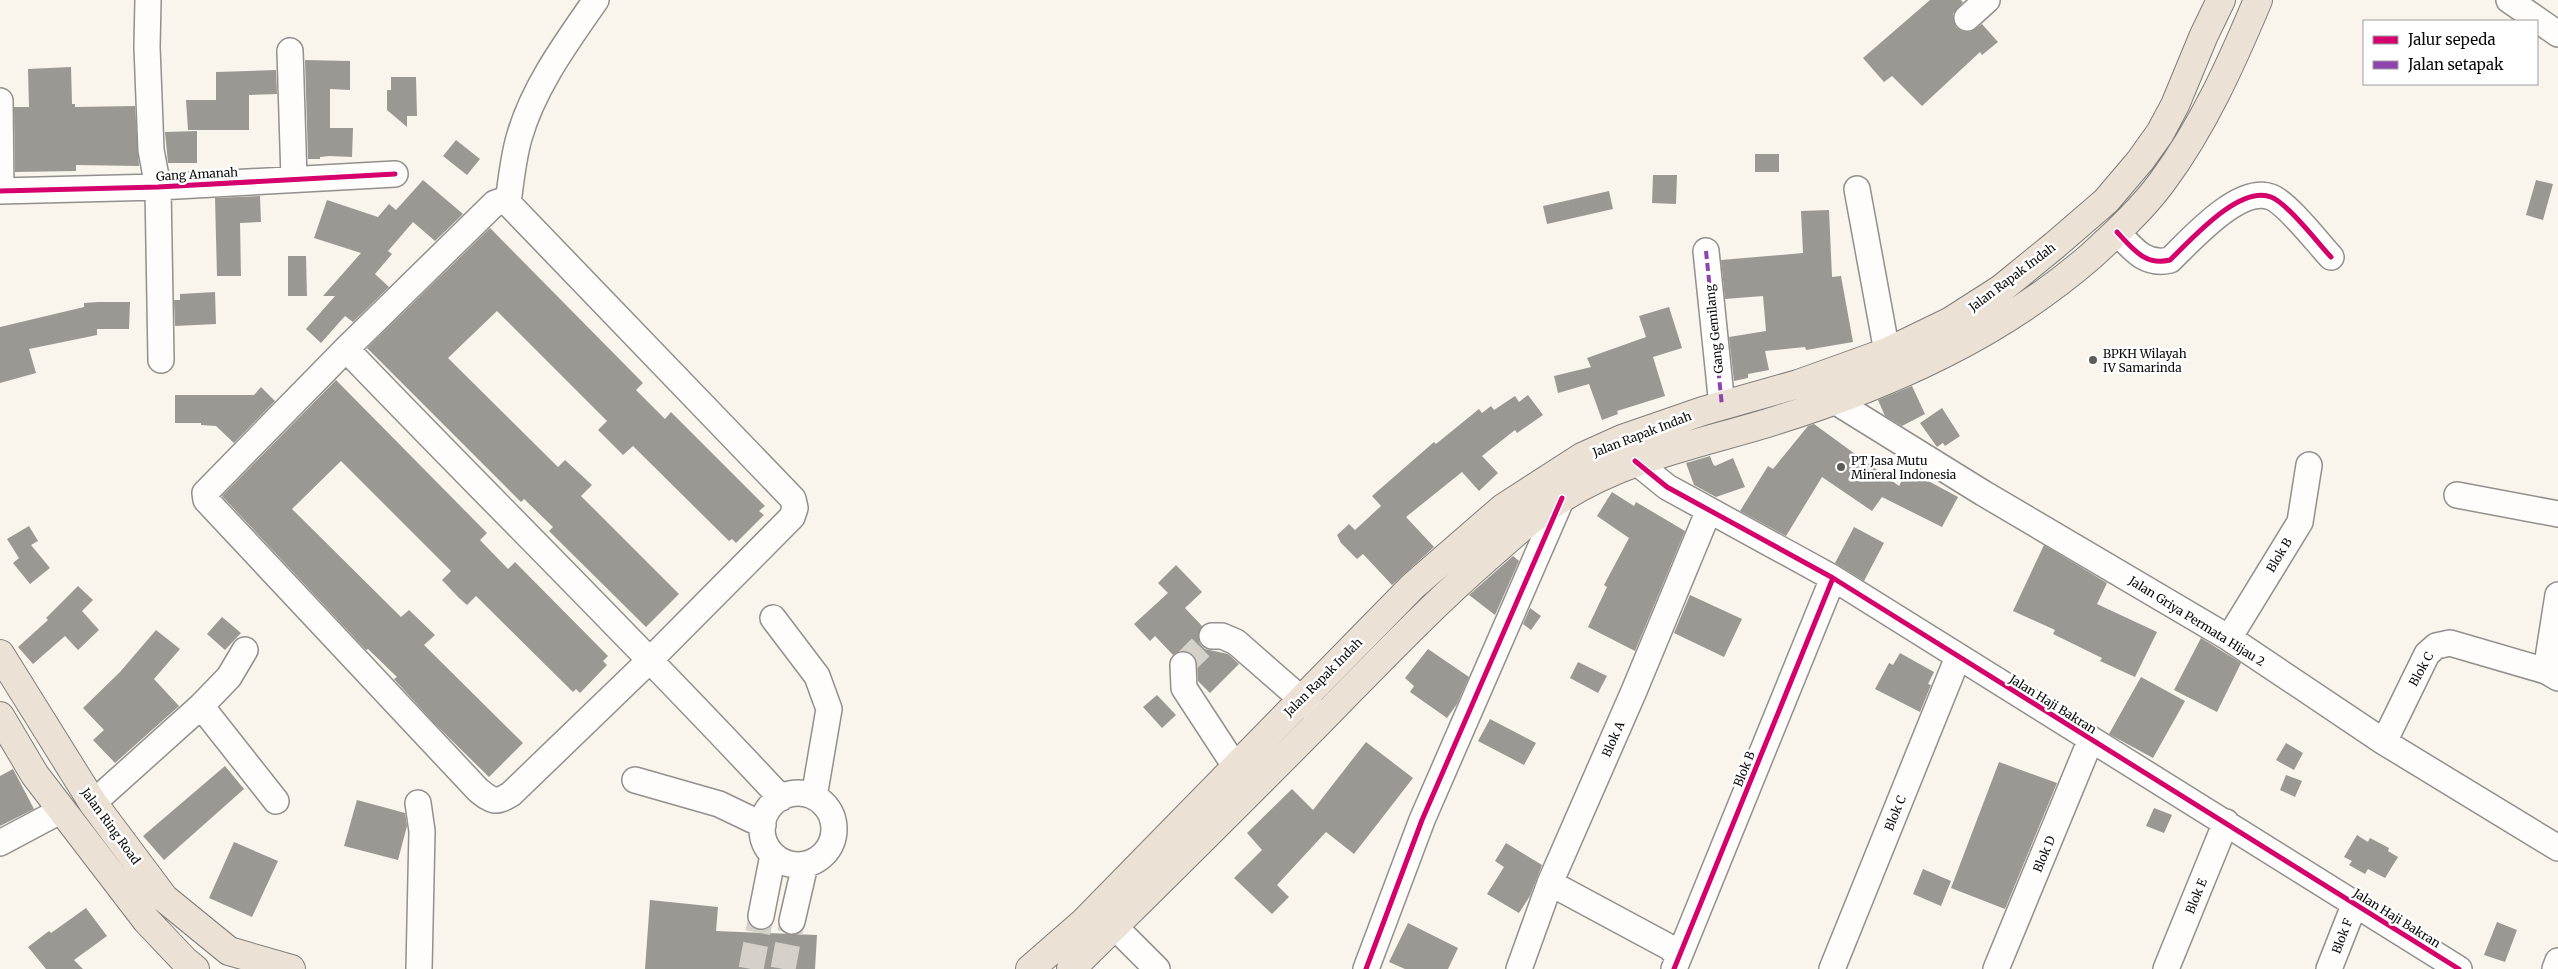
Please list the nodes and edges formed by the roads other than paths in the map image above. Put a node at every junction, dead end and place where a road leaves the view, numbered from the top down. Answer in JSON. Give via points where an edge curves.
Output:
{"nodes":[{"id":1,"x":148,"y":0,"type":"edge"},
{"id":2,"x":596,"y":0,"type":"edge"},
{"id":3,"x":1987,"y":0,"type":"edge"},
{"id":4,"x":2221,"y":0,"type":"edge"},
{"id":5,"x":2258,"y":0,"type":"edge"},
{"id":6,"x":2509,"y":0,"type":"edge"},
{"id":7,"x":1967,"y":18,"type":"dead end"},
{"id":8,"x":2538,"y":20,"type":"edge"},
{"id":9,"x":2538,"y":20,"type":"edge"},
{"id":10,"x":2558,"y":34,"type":"edge"},
{"id":11,"x":290,"y":51,"type":"dead end"},
{"id":12,"x":0,"y":101,"type":"edge"},
{"id":13,"x":395,"y":174,"type":"dead end"},
{"id":14,"x":294,"y":179,"type":"junction"},
{"id":15,"x":158,"y":186,"type":"junction"},
{"id":16,"x":1857,"y":189,"type":"dead end"},
{"id":17,"x":0,"y":191,"type":"edge"},
{"id":18,"x":508,"y":203,"type":"junction"},
{"id":19,"x":2117,"y":232,"type":"junction"},
{"id":20,"x":2055,"y":245,"type":"junction"},
{"id":21,"x":1706,"y":252,"type":"dead end"},
{"id":22,"x":2331,"y":256,"type":"dead end"},
{"id":23,"x":2074,"y":271,"type":"junction"},
{"id":24,"x":346,"y":348,"type":"junction"},
{"id":25,"x":1887,"y":352,"type":"junction"},
{"id":26,"x":161,"y":360,"type":"dead end"},
{"id":27,"x":1833,"y":400,"type":"junction"},
{"id":28,"x":1722,"y":406,"type":"junction"},
{"id":29,"x":1635,"y":461,"type":"junction"},
{"id":30,"x":2310,"y":465,"type":"dead end"},
{"id":31,"x":2457,"y":495,"type":"dead end"},
{"id":32,"x":1562,"y":498,"type":"junction"},
{"id":33,"x":1709,"y":510,"type":"junction"},
{"id":34,"x":2558,"y":514,"type":"edge"},
{"id":35,"x":1833,"y":578,"type":"junction"},
{"id":36,"x":2558,"y":595,"type":"edge"},
{"id":37,"x":773,"y":618,"type":"dead end"},
{"id":38,"x":1212,"y":636,"type":"dead end"},
{"id":39,"x":2229,"y":638,"type":"junction"},
{"id":40,"x":245,"y":650,"type":"dead end"},
{"id":41,"x":0,"y":654,"type":"edge"},
{"id":42,"x":1958,"y":657,"type":"junction"},
{"id":43,"x":651,"y":659,"type":"junction"},
{"id":44,"x":1183,"y":665,"type":"dead end"},
{"id":45,"x":2552,"y":674,"type":"edge"},
{"id":46,"x":1301,"y":700,"type":"junction"},
{"id":47,"x":201,"y":706,"type":"junction"},
{"id":48,"x":0,"y":716,"type":"edge"},
{"id":49,"x":1324,"y":718,"type":"junction"},
{"id":50,"x":2091,"y":739,"type":"junction"},
{"id":51,"x":2384,"y":742,"type":"junction"},
{"id":52,"x":1235,"y":766,"type":"junction"},
{"id":53,"x":635,"y":780,"type":"dead end"},
{"id":54,"x":1254,"y":787,"type":"junction"},
{"id":55,"x":814,"y":797,"type":"junction"},
{"id":56,"x":781,"y":798,"type":"junction"},
{"id":57,"x":276,"y":801,"type":"dead end"},
{"id":58,"x":93,"y":803,"type":"junction"},
{"id":59,"x":418,"y":803,"type":"dead end"},
{"id":60,"x":62,"y":810,"type":"junction"},
{"id":61,"x":2226,"y":822,"type":"junction"},
{"id":62,"x":762,"y":825,"type":"junction"},
{"id":63,"x":0,"y":843,"type":"edge"},
{"id":64,"x":2558,"y":848,"type":"edge"},
{"id":65,"x":773,"y":855,"type":"junction"},
{"id":66,"x":805,"y":865,"type":"junction"},
{"id":67,"x":1550,"y":884,"type":"junction"},
{"id":68,"x":2354,"y":903,"type":"junction"},
{"id":69,"x":761,"y":916,"type":"tunnel mouth"},
{"id":70,"x":792,"y":921,"type":"tunnel mouth"},
{"id":71,"x":1114,"y":926,"type":"junction"},
{"id":72,"x":228,"y":960,"type":"edge"},
{"id":73,"x":2558,"y":961,"type":"edge"},
{"id":74,"x":1676,"y":962,"type":"edge"},
{"id":75,"x":259,"y":965,"type":"edge"},
{"id":76,"x":195,"y":969,"type":"edge"},
{"id":77,"x":291,"y":969,"type":"edge"},
{"id":78,"x":419,"y":969,"type":"edge"},
{"id":79,"x":1030,"y":969,"type":"edge"},
{"id":80,"x":1071,"y":969,"type":"edge"},
{"id":81,"x":1157,"y":969,"type":"edge"},
{"id":82,"x":1366,"y":969,"type":"edge"},
{"id":83,"x":1519,"y":969,"type":"edge"},
{"id":84,"x":1832,"y":969,"type":"edge"},
{"id":85,"x":1996,"y":969,"type":"edge"},
{"id":86,"x":2166,"y":969,"type":"edge"},
{"id":87,"x":2329,"y":969,"type":"edge"},
{"id":88,"x":2459,"y":969,"type":"edge"},
{"id":89,"x":2555,"y":969,"type":"edge"}],
"edges":[{"from":1,"to":15,"type":"street","via":[[151,150]]},
{"from":2,"to":18,"type":"street","via":[[531,103],[518,138]]},
{"from":3,"to":7,"type":"street"},
{"from":4,"to":20,"type":"main road","name":"Jalan Rapak Indah","via":[[2176,105],[2160,133],[2106,201]]},
{"from":5,"to":19,"type":"main road","name":"Jalan Rapak Indah","via":[[2243,37],[2185,150],[2160,186]]},
{"from":6,"to":9,"type":"street"},
{"from":8,"to":10,"type":"street"},
{"from":11,"to":14,"type":"street"},
{"from":12,"to":17,"type":"street"},
{"from":13,"to":14,"type":"street","name":"Gang Amanah"},
{"from":14,"to":15,"type":"street","name":"Gang Amanah"},
{"from":15,"to":17,"type":"street","name":"Gang Amanah"},
{"from":15,"to":26,"type":"street"},
{"from":16,"to":25,"type":"street"},
{"from":18,"to":24,"type":"street","via":[[495,203]]},
{"from":18,"to":43,"type":"street","via":[[793,498],[795,508],[792,517]]},
{"from":19,"to":22,"type":"street","via":[[2140,256],[2160,262],[2170,260],[2228,207],[2246,198],[2270,196],[2282,204]]},
{"from":19,"to":23,"type":"main road","name":"Jalan Rapak Indah"},
{"from":20,"to":23,"type":"main road"},
{"from":20,"to":25,"type":"main road","name":"Jalan Rapak Indah","via":[[2001,289],[1952,322]]},
{"from":21,"to":28,"type":"street","name":"Gang Gemilang"},
{"from":23,"to":27,"type":"main road","name":"Jalan Rapak Indah","via":[[2004,322],[1960,347],[1907,372]]},
{"from":24,"to":43,"type":"street","via":[[503,512]]},
{"from":24,"to":43,"type":"street","via":[[211,486],[206,500],[478,790],[490,799],[500,801],[510,794]]},
{"from":25,"to":28,"type":"main road","name":"Jalan Rapak Indah","via":[[1798,384]]},
{"from":27,"to":29,"type":"main road","name":"Jalan Rapak Indah","via":[[1780,419]]},
{"from":27,"to":39,"type":"street","name":"Jalan Griya Permata Hijau 2"},
{"from":28,"to":46,"type":"main road","name":"Jalan Rapak Indah","via":[[1622,439],[1582,458],[1503,508],[1413,586]]},
{"from":29,"to":32,"type":"main road","name":"Jalan Rapak Indah"},
{"from":29,"to":33,"type":"street","name":"Jalan Haji Bakran","via":[[1667,487]]},
{"from":30,"to":39,"type":"street","name":"Blok B","via":[[2300,522]]},
{"from":31,"to":34,"type":"street"},
{"from":32,"to":49,"type":"main road","name":"Jalan Rapak Indah","via":[[1523,526],[1439,600]]},
{"from":32,"to":82,"type":"street","via":[[1422,820]]},
{"from":33,"to":35,"type":"street","name":"Jalan Haji Bakran"},
{"from":33,"to":67,"type":"street","name":"Blok A"},
{"from":35,"to":42,"type":"street","name":"Jalan Haji Bakran"},
{"from":35,"to":74,"type":"street","name":"Blok B"},
{"from":36,"to":45,"type":"street"},
{"from":37,"to":55,"type":"street","via":[[817,676],[829,709]]},
{"from":38,"to":46,"type":"street","via":[[1236,642]]},
{"from":39,"to":51,"type":"street","name":"Jalan Griya Permata Hijau 2"},
{"from":40,"to":47,"type":"street","via":[[229,677]]},
{"from":41,"to":58,"type":"main road","name":"Jalan Ring Road"},
{"from":42,"to":50,"type":"street","name":"Jalan Haji Bakran"},
{"from":42,"to":84,"type":"street","name":"Blok C"},
{"from":43,"to":56,"type":"street"},
{"from":44,"to":52,"type":"street","via":[[1184,688]]},
{"from":45,"to":51,"type":"street","name":"Blok C","via":[[2450,643],[2436,646],[2427,654]]},
{"from":46,"to":49,"type":"street"},
{"from":46,"to":52,"type":"main road","name":"Jalan Rapak Indah"},
{"from":47,"to":57,"type":"street"},
{"from":47,"to":58,"type":"street"},
{"from":48,"to":60,"type":"main road","via":[[35,774]]},
{"from":49,"to":54,"type":"main road","name":"Jalan Rapak Indah"},
{"from":50,"to":61,"type":"street","name":"Jalan Haji Bakran"},
{"from":50,"to":85,"type":"street","name":"Blok D"},
{"from":51,"to":64,"type":"street","name":"Jalan Griya Permata Hijau 2"},
{"from":52,"to":54,"type":"street"},
{"from":52,"to":79,"type":"main road","name":"Jalan Rapak Indah","via":[[1084,922]]},
{"from":53,"to":62,"type":"street","via":[[719,804]]},
{"from":54,"to":71,"type":"main road","name":"Jalan Rapak Indah"},
{"from":55,"to":56,"type":"street","via":[[798,794]]},
{"from":55,"to":66,"type":"street","via":[[830,812],[834,834],[825,854]]},
{"from":56,"to":62,"type":"street","via":[[766,814]]},
{"from":58,"to":72,"type":"main road","name":"Jalan Ring Road","via":[[164,898]]},
{"from":59,"to":78,"type":"street","via":[[422,831]]},
{"from":60,"to":63,"type":"street"},
{"from":60,"to":76,"type":"main road","via":[[147,921]]},
{"from":61,"to":68,"type":"street","name":"Jalan Haji Bakran"},
{"from":61,"to":86,"type":"street","name":"Blok E"},
{"from":62,"to":65,"type":"street","via":[[766,846]]},
{"from":65,"to":66,"type":"street","via":[[794,865]]},
{"from":65,"to":69,"type":"street"},
{"from":66,"to":70,"type":"street"},
{"from":67,"to":74,"type":"street","via":[[1669,947]]},
{"from":67,"to":83,"type":"street","name":"Blok A"},
{"from":68,"to":87,"type":"street","name":"Blok F"},
{"from":68,"to":88,"type":"street","name":"Jalan Haji Bakran"},
{"from":71,"to":80,"type":"main road","name":"Jalan Rapak Indah"},
{"from":71,"to":81,"type":"street"},
{"from":72,"to":75,"type":"main road","name":"Jalan Ring Road"},
{"from":73,"to":89,"type":"street"},
{"from":75,"to":77,"type":"main road"}]}
